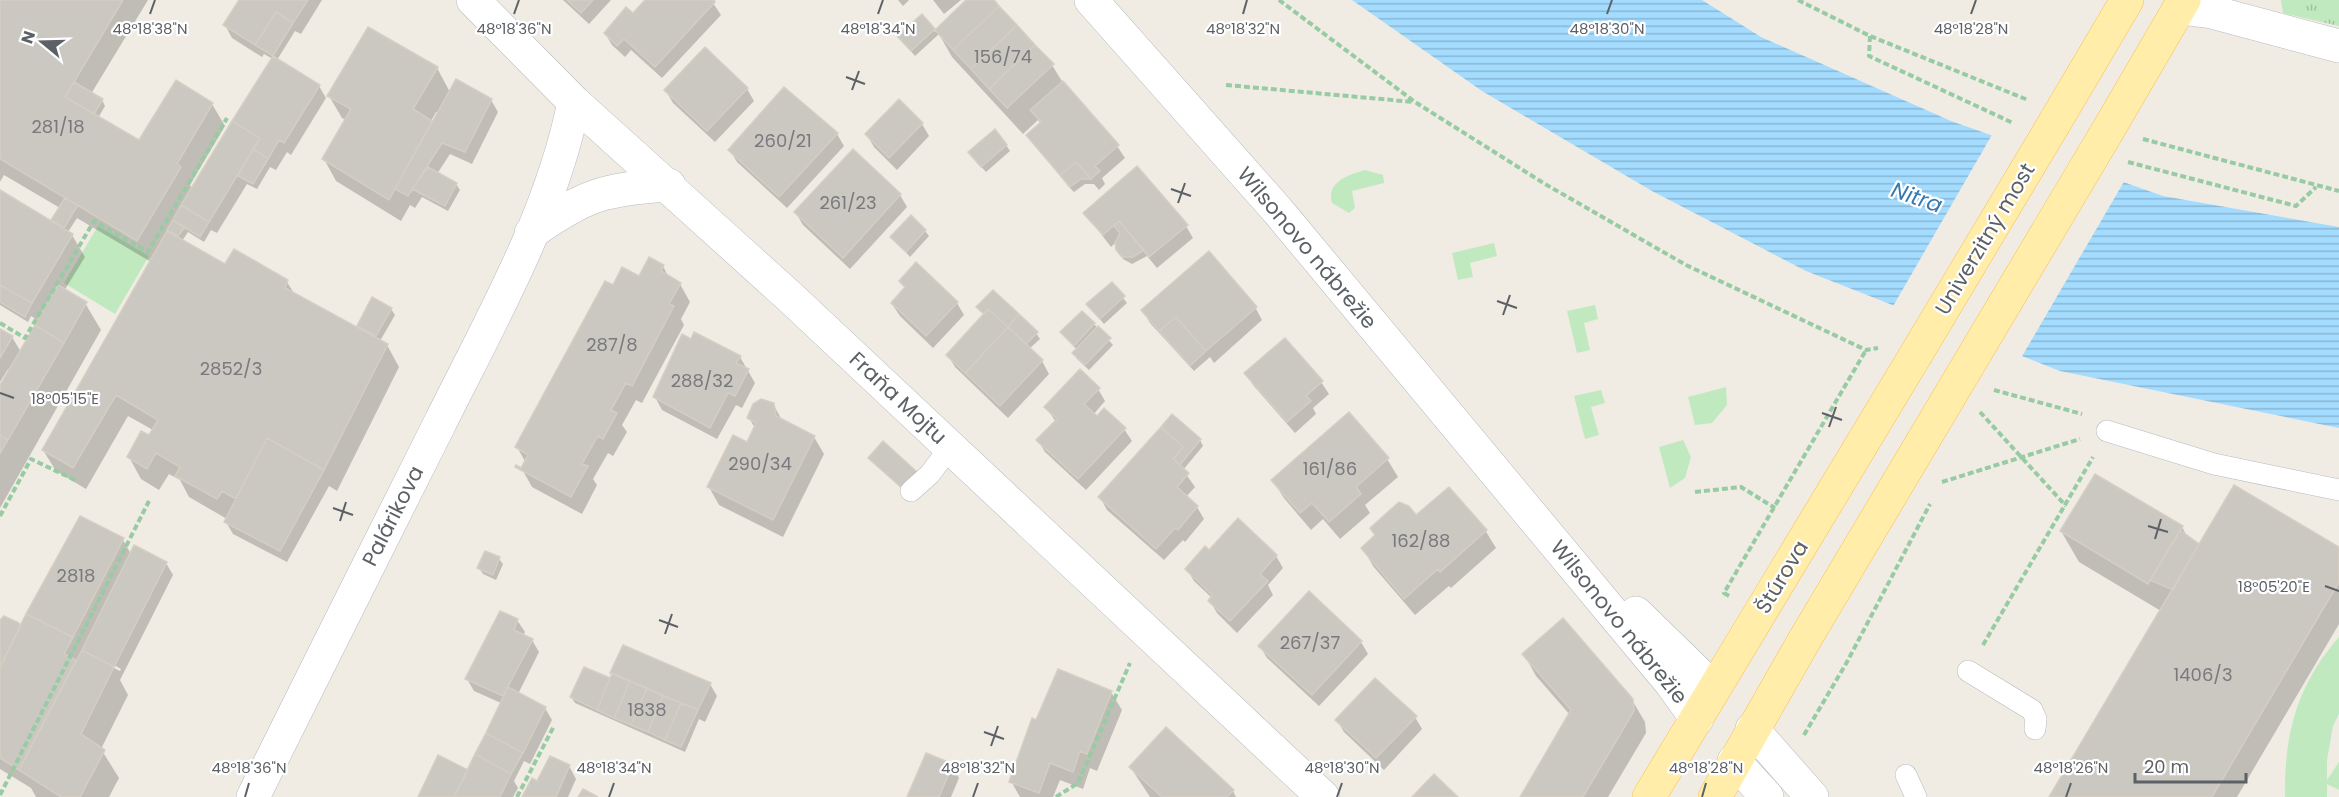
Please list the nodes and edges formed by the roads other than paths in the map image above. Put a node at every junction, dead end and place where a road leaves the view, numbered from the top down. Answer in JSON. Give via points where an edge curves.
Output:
{"nodes":[{"id":1,"x":473,"y":0,"type":"edge"},
{"id":2,"x":1091,"y":0,"type":"edge"},
{"id":3,"x":2127,"y":0,"type":"edge"},
{"id":4,"x":2138,"y":0,"type":"edge"},
{"id":5,"x":2182,"y":4,"type":"edge"},
{"id":6,"x":2339,"y":46,"type":"edge"},
{"id":7,"x":574,"y":102,"type":"junction"},
{"id":8,"x":669,"y":186,"type":"junction"},
{"id":9,"x":531,"y":233,"type":"junction"},
{"id":10,"x":1915,"y":356,"type":"joint"},
{"id":11,"x":2109,"y":427,"type":"road end"},
{"id":12,"x":950,"y":447,"type":"junction"},
{"id":13,"x":2339,"y":490,"type":"edge"},
{"id":14,"x":911,"y":491,"type":"dead end"},
{"id":15,"x":1518,"y":499,"type":"junction"},
{"id":16,"x":1968,"y":671,"type":"road end"},
{"id":17,"x":1714,"y":689,"type":"junction"},
{"id":18,"x":1697,"y":719,"type":"junction"},
{"id":19,"x":1752,"y":729,"type":"junction"},
{"id":20,"x":2035,"y":729,"type":"dead end"},
{"id":21,"x":1734,"y":761,"type":"junction"},
{"id":22,"x":1906,"y":775,"type":"dead end"},
{"id":23,"x":1308,"y":792,"type":"edge"},
{"id":24,"x":253,"y":797,"type":"edge"},
{"id":25,"x":1649,"y":797,"type":"edge"},
{"id":26,"x":1715,"y":797,"type":"edge"},
{"id":27,"x":1767,"y":797,"type":"edge"},
{"id":28,"x":1812,"y":797,"type":"edge"},
{"id":29,"x":1916,"y":797,"type":"edge"}],
"edges":[{"from":1,"to":7,"type":"street","name":"Fraňa Mojtu"},
{"from":2,"to":15,"type":"street","name":"Wilsonovo nábrežie","via":[[1278,211]]},
{"from":3,"to":10,"type":"main road","name":"Univerzitný most","bridge":true},
{"from":4,"to":5,"type":"main road"},
{"from":5,"to":6,"type":"street"},
{"from":5,"to":19,"type":"main road","bridge":true,"via":[[2119,137],[1964,372]]},
{"from":7,"to":8,"type":"street","name":"Fraňa Mojtu"},
{"from":7,"to":9,"type":"street","name":"Palárikova","via":[[567,138]]},
{"from":8,"to":9,"type":"street","name":"Palárikova","via":[[593,195],[570,205]]},
{"from":8,"to":12,"type":"street","name":"Fraňa Mojtu"},
{"from":9,"to":24,"type":"street","name":"Palárikova"},
{"from":10,"to":17,"type":"main road","name":"Štúrova"},
{"from":11,"to":13,"type":"lane","via":[[2214,464]]},
{"from":12,"to":14,"type":"lane"},
{"from":12,"to":23,"type":"street","name":"Fraňa Mojtu","via":[[1146,630]]},
{"from":15,"to":17,"type":"street","name":"Wilsonovo nábrežie"},
{"from":15,"to":18,"type":"street","name":"Wilsonovo nábrežie"},
{"from":16,"to":20,"type":"lane","via":[[2023,702],[2036,719]]},
{"from":17,"to":18,"type":"main road","name":"Štúrova"},
{"from":17,"to":19,"type":"main road"},
{"from":18,"to":21,"type":"main road"},
{"from":18,"to":25,"type":"main road","name":"Štúrova"},
{"from":19,"to":21,"type":"main road"},
{"from":19,"to":28,"type":"street"},
{"from":21,"to":26,"type":"main road"},
{"from":21,"to":27,"type":"street"},
{"from":22,"to":29,"type":"lane"}]}
